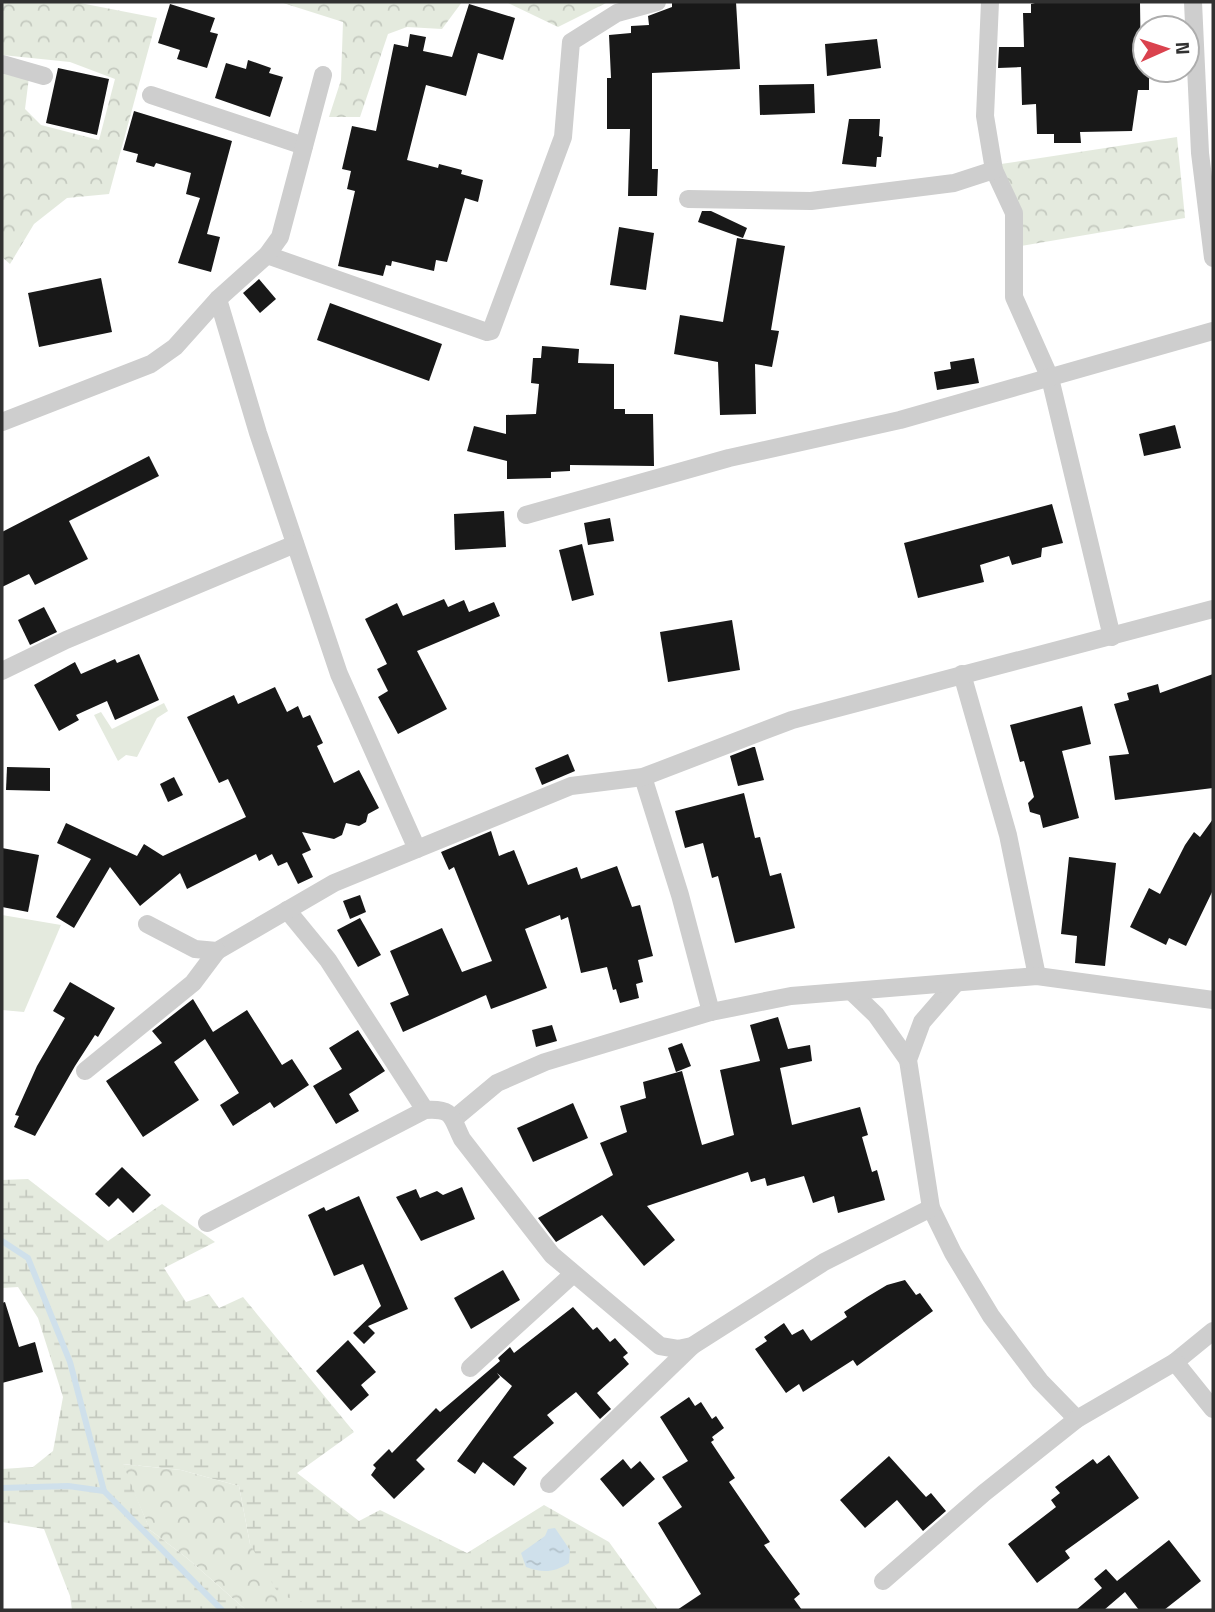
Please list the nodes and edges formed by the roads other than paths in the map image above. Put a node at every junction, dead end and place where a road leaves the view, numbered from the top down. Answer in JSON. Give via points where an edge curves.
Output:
{"nodes":[{"id":1,"x":657,"y":2,"type":"edge"},
{"id":2,"x":990,"y":2,"type":"edge"},
{"id":3,"x":1193,"y":2,"type":"edge"},
{"id":4,"x":2,"y":64,"type":"edge"},
{"id":5,"x":323,"y":75,"type":"dead end"},
{"id":6,"x":44,"y":76,"type":"dead end"},
{"id":7,"x":151,"y":94,"type":"dead end"},
{"id":8,"x":304,"y":146,"type":"junction"},
{"id":9,"x":994,"y":170,"type":"junction"},
{"id":10,"x":688,"y":199,"type":"dead end"},
{"id":11,"x":267,"y":255,"type":"junction"},
{"id":12,"x":1213,"y":258,"type":"edge"},
{"id":13,"x":218,"y":299,"type":"junction"},
{"id":14,"x":1213,"y":331,"type":"edge"},
{"id":15,"x":1051,"y":378,"type":"junction"},
{"id":16,"x":2,"y":422,"type":"edge"},
{"id":17,"x":526,"y":515,"type":"dead end"},
{"id":18,"x":295,"y":544,"type":"junction"},
{"id":19,"x":1213,"y":609,"type":"edge"},
{"id":20,"x":1112,"y":637,"type":"junction"},
{"id":21,"x":2,"y":671,"type":"edge"},
{"id":22,"x":962,"y":674,"type":"junction"},
{"id":23,"x":643,"y":777,"type":"junction"},
{"id":24,"x":417,"y":849,"type":"junction"},
{"id":25,"x":287,"y":910,"type":"junction"},
{"id":26,"x":147,"y":924,"type":"dead end"},
{"id":27,"x":217,"y":951,"type":"junction"},
{"id":28,"x":1037,"y":976,"type":"junction"},
{"id":29,"x":956,"y":984,"type":"junction"},
{"id":30,"x":852,"y":992,"type":"junction"},
{"id":31,"x":1213,"y":1000,"type":"edge"},
{"id":32,"x":711,"y":1012,"type":"junction"},
{"id":33,"x":908,"y":1060,"type":"junction"},
{"id":34,"x":85,"y":1071,"type":"dead end"},
{"id":35,"x":425,"y":1110,"type":"junction"},
{"id":36,"x":455,"y":1118,"type":"junction"},
{"id":37,"x":931,"y":1208,"type":"junction"},
{"id":38,"x":207,"y":1223,"type":"dead end"},
{"id":39,"x":572,"y":1275,"type":"junction"},
{"id":40,"x":1213,"y":1331,"type":"edge"},
{"id":41,"x":692,"y":1346,"type":"junction"},
{"id":42,"x":1175,"y":1362,"type":"junction"},
{"id":43,"x":470,"y":1368,"type":"dead end"},
{"id":44,"x":1213,"y":1409,"type":"edge"},
{"id":45,"x":1077,"y":1419,"type":"junction"},
{"id":46,"x":549,"y":1484,"type":"dead end"},
{"id":47,"x":883,"y":1581,"type":"dead end"}],
"edges":[{"from":1,"to":11,"type":"street","via":[[617,13],[571,42],[563,137],[491,331]]},
{"from":2,"to":9,"type":"street","via":[[985,116]]},
{"from":3,"to":12,"type":"street","via":[[1200,153]]},
{"from":4,"to":6,"type":"street"},
{"from":5,"to":8,"type":"street"},
{"from":7,"to":8,"type":"street"},
{"from":8,"to":11,"type":"street","via":[[280,237]]},
{"from":9,"to":10,"type":"street","via":[[954,183],[811,201]]},
{"from":9,"to":15,"type":"street","via":[[1014,213],[1014,297]]},
{"from":11,"to":13,"type":"street"},
{"from":13,"to":16,"type":"street","via":[[175,347],[151,364]]},
{"from":13,"to":18,"type":"street"},
{"from":14,"to":15,"type":"street"},
{"from":15,"to":17,"type":"street","via":[[900,420],[729,458]]},
{"from":15,"to":20,"type":"street"},
{"from":18,"to":21,"type":"street"},
{"from":18,"to":24,"type":"street","via":[[339,674]]},
{"from":19,"to":20,"type":"street"},
{"from":20,"to":22,"type":"street"},
{"from":22,"to":23,"type":"street","via":[[792,720]]},
{"from":22,"to":28,"type":"street","via":[[1008,835]]},
{"from":23,"to":24,"type":"street","via":[[571,786]]},
{"from":23,"to":32,"type":"street"},
{"from":24,"to":25,"type":"street","via":[[334,883]]},
{"from":25,"to":27,"type":"street"},
{"from":25,"to":35,"type":"street","via":[[328,960]]},
{"from":26,"to":27,"type":"street","via":[[195,949]]},
{"from":27,"to":34,"type":"street","via":[[193,983]]},
{"from":28,"to":29,"type":"street"},
{"from":28,"to":31,"type":"street"},
{"from":29,"to":30,"type":"street"},
{"from":29,"to":33,"type":"street","via":[[922,1022]]},
{"from":30,"to":32,"type":"street","via":[[790,996]]},
{"from":30,"to":33,"type":"street","via":[[876,1015]]},
{"from":32,"to":36,"type":"street","via":[[607,1041],[517,1073],[496,1083]]},
{"from":33,"to":37,"type":"street"},
{"from":35,"to":36,"type":"street","via":[[442,1109]]},
{"from":35,"to":38,"type":"street"},
{"from":36,"to":39,"type":"street","via":[[462,1139]]},
{"from":37,"to":41,"type":"street","via":[[824,1262]]},
{"from":37,"to":45,"type":"street","via":[[991,1316],[1040,1381]]},
{"from":39,"to":41,"type":"street","via":[[660,1346]]},
{"from":39,"to":43,"type":"street"},
{"from":40,"to":42,"type":"street"},
{"from":41,"to":46,"type":"street"},
{"from":42,"to":44,"type":"street"},
{"from":42,"to":45,"type":"street"},
{"from":45,"to":47,"type":"street"}]}
